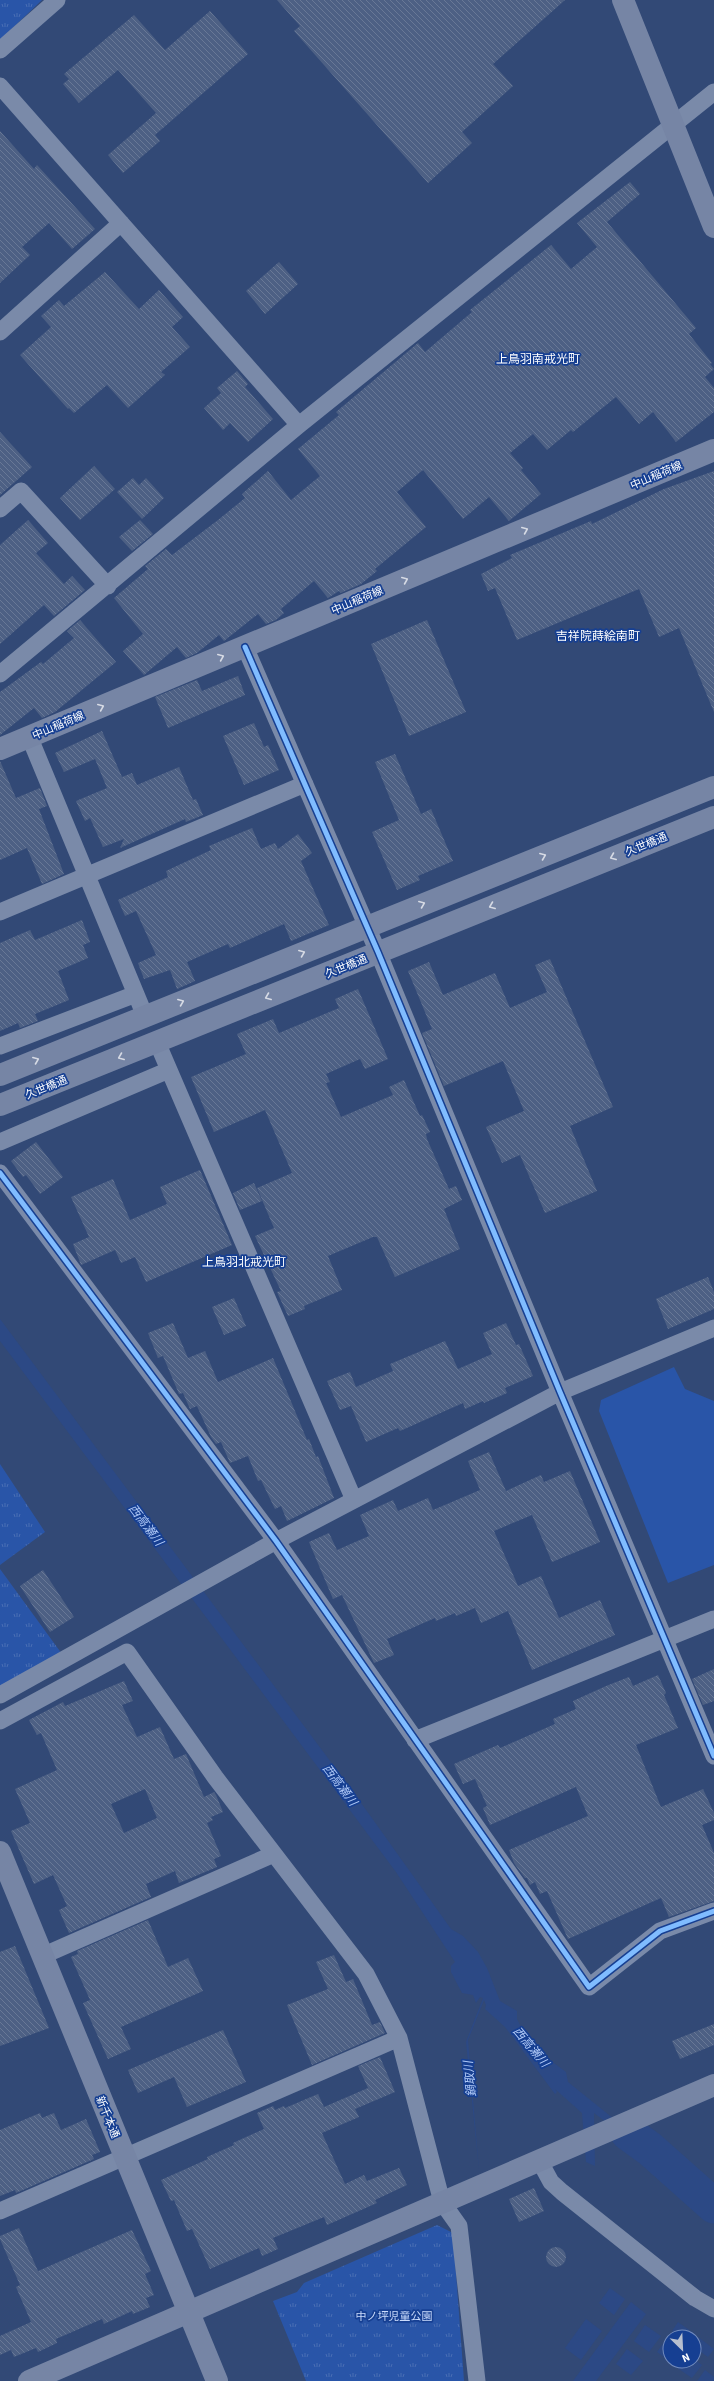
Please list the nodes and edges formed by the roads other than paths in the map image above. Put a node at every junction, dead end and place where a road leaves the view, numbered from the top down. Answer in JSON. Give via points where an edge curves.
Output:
{"nodes":[{"id":1,"x":57,"y":0,"type":"edge"},
{"id":2,"x":624,"y":0,"type":"edge"},
{"id":3,"x":0,"y":50,"type":"edge"},
{"id":4,"x":0,"y":86,"type":"edge"},
{"id":5,"x":714,"y":92,"type":"edge"},
{"id":6,"x":674,"y":126,"type":"junction"},
{"id":7,"x":121,"y":223,"type":"junction"},
{"id":8,"x":714,"y":227,"type":"edge"},
{"id":9,"x":0,"y":332,"type":"edge"},
{"id":10,"x":299,"y":425,"type":"junction"},
{"id":11,"x":714,"y":450,"type":"edge"},
{"id":12,"x":0,"y":509,"type":"edge"},
{"id":13,"x":108,"y":586,"type":"junction"},
{"id":14,"x":245,"y":647,"type":"junction"},
{"id":15,"x":2,"y":670,"type":"edge"},
{"id":16,"x":29,"y":736,"type":"junction"},
{"id":17,"x":0,"y":749,"type":"edge"},
{"id":18,"x":305,"y":784,"type":"junction"},
{"id":19,"x":714,"y":787,"type":"edge"},
{"id":20,"x":714,"y":817,"type":"edge"},
{"id":21,"x":87,"y":875,"type":"junction"},
{"id":22,"x":0,"y":912,"type":"edge"},
{"id":23,"x":367,"y":926,"type":"junction"},
{"id":24,"x":378,"y":952,"type":"junction"},
{"id":25,"x":136,"y":994,"type":"junction"},
{"id":26,"x":145,"y":1016,"type":"junction"},
{"id":27,"x":157,"y":1042,"type":"junction"},
{"id":28,"x":0,"y":1046,"type":"edge"},
{"id":29,"x":169,"y":1070,"type":"junction"},
{"id":30,"x":0,"y":1075,"type":"edge"},
{"id":31,"x":0,"y":1106,"type":"edge"},
{"id":32,"x":0,"y":1142,"type":"edge"},
{"id":33,"x":0,"y":1173,"type":"edge"},
{"id":34,"x":714,"y":1328,"type":"edge"},
{"id":35,"x":560,"y":1392,"type":"junction"},
{"id":36,"x":354,"y":1500,"type":"junction"},
{"id":37,"x":276,"y":1542,"type":"junction"},
{"id":38,"x":714,"y":1619,"type":"edge"},
{"id":39,"x":664,"y":1639,"type":"junction"},
{"id":40,"x":0,"y":1695,"type":"edge"},
{"id":41,"x":0,"y":1721,"type":"edge"},
{"id":42,"x":415,"y":1740,"type":"junction"},
{"id":43,"x":714,"y":1756,"type":"edge"},
{"id":44,"x":0,"y":1852,"type":"edge"},
{"id":45,"x":274,"y":1854,"type":"junction"},
{"id":46,"x":714,"y":1911,"type":"edge"},
{"id":47,"x":42,"y":1956,"type":"junction"},
{"id":48,"x":399,"y":2038,"type":"junction"},
{"id":49,"x":714,"y":2085,"type":"edge"},
{"id":50,"x":125,"y":2158,"type":"junction"},
{"id":51,"x":539,"y":2160,"type":"junction"},
{"id":52,"x":452,"y":2197,"type":"junction"},
{"id":53,"x":0,"y":2211,"type":"edge"},
{"id":54,"x":714,"y":2309,"type":"edge"},
{"id":55,"x":188,"y":2312,"type":"junction"},
{"id":56,"x":28,"y":2381,"type":"edge"},
{"id":57,"x":217,"y":2381,"type":"edge"},
{"id":58,"x":477,"y":2381,"type":"edge"}],
"edges":[{"from":1,"to":3,"type":"street"},
{"from":2,"to":6,"type":"street"},
{"from":4,"to":7,"type":"street"},
{"from":5,"to":6,"type":"street"},
{"from":6,"to":8,"type":"street"},
{"from":6,"to":10,"type":"street"},
{"from":7,"to":9,"type":"street"},
{"from":7,"to":10,"type":"street"},
{"from":10,"to":13,"type":"street"},
{"from":14,"to":11,"type":"street","name":"中山稲荷線","one_way":true},
{"from":12,"to":13,"type":"street","via":[[21,491]]},
{"from":13,"to":15,"type":"street"},
{"from":16,"to":14,"type":"street","name":"中山稲荷線","one_way":true},
{"from":14,"to":18,"type":"street"},
{"from":16,"to":17,"type":"street","name":"中山稲荷線"},
{"from":16,"to":21,"type":"street"},
{"from":18,"to":21,"type":"street"},
{"from":18,"to":23,"type":"street"},
{"from":23,"to":19,"type":"street","one_way":true},
{"from":20,"to":24,"type":"street","name":"久世橋通","one_way":true},
{"from":21,"to":22,"type":"street"},
{"from":21,"to":25,"type":"street"},
{"from":23,"to":24,"type":"street"},
{"from":26,"to":23,"type":"street","one_way":true},
{"from":24,"to":27,"type":"street","name":"久世橋通","one_way":true},
{"from":24,"to":35,"type":"street"},
{"from":25,"to":26,"type":"street"},
{"from":25,"to":28,"type":"street"},
{"from":30,"to":26,"type":"street","one_way":true},
{"from":27,"to":29,"type":"street"},
{"from":27,"to":31,"type":"street","name":"久世橋通","one_way":true},
{"from":29,"to":32,"type":"street"},
{"from":29,"to":36,"type":"street"},
{"from":33,"to":37,"type":"street"},
{"from":34,"to":35,"type":"street"},
{"from":35,"to":36,"type":"street"},
{"from":35,"to":39,"type":"street"},
{"from":36,"to":37,"type":"street"},
{"from":37,"to":40,"type":"street"},
{"from":37,"to":42,"type":"street"},
{"from":38,"to":39,"type":"street"},
{"from":39,"to":42,"type":"street"},
{"from":39,"to":43,"type":"street"},
{"from":41,"to":45,"type":"street","via":[[127,1652]]},
{"from":42,"to":46,"type":"street","via":[[589,1987],[660,1931]]},
{"from":44,"to":47,"type":"street","name":"新千本通"},
{"from":45,"to":47,"type":"street"},
{"from":45,"to":48,"type":"street","via":[[366,1974]]},
{"from":47,"to":50,"type":"street","name":"新千本通"},
{"from":48,"to":50,"type":"street"},
{"from":48,"to":52,"type":"street"},
{"from":49,"to":51,"type":"street"},
{"from":50,"to":53,"type":"street"},
{"from":50,"to":55,"type":"street","name":"新千本通"},
{"from":51,"to":52,"type":"street"},
{"from":51,"to":54,"type":"street","via":[[551,2182],[562,2192],[695,2298]]},
{"from":52,"to":55,"type":"street"},
{"from":52,"to":58,"type":"street","via":[[459,2226]]},
{"from":55,"to":56,"type":"street"},
{"from":55,"to":57,"type":"street","name":"新千本通"}]}
